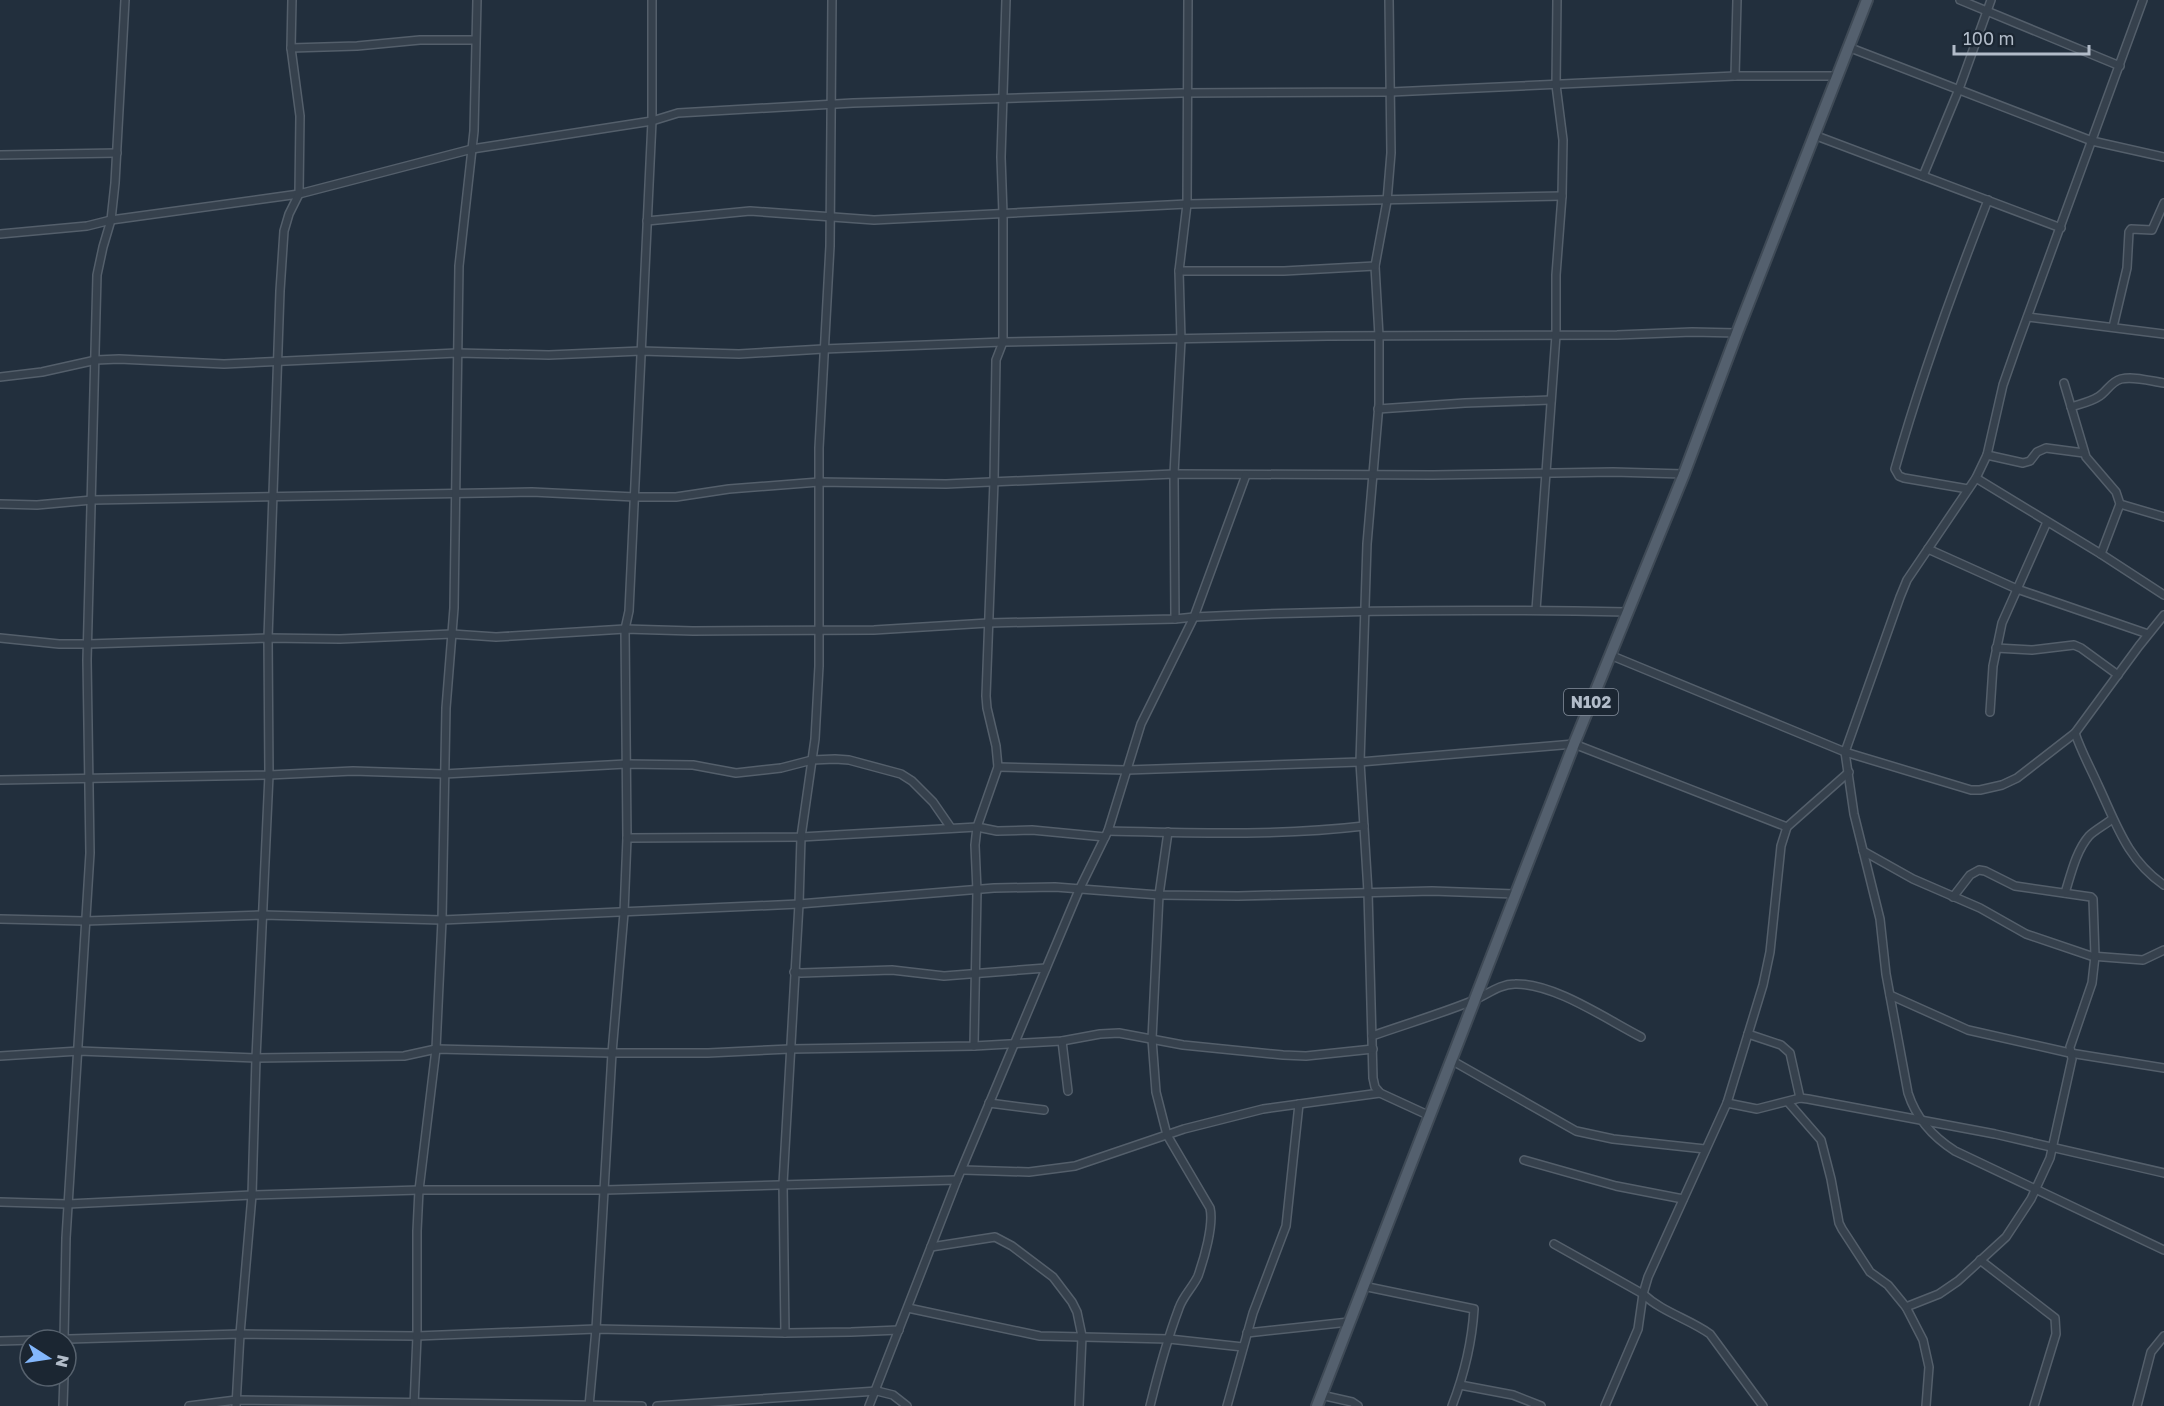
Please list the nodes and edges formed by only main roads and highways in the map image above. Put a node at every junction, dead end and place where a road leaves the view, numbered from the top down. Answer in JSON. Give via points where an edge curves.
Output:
{"nodes":[{"id":1,"x":1867,"y":0,"type":"edge"},
{"id":2,"x":1319,"y":1401,"type":"edge"}],
"edges":[{"from":1,"to":2,"type":"main road","number":"N102"}]}
